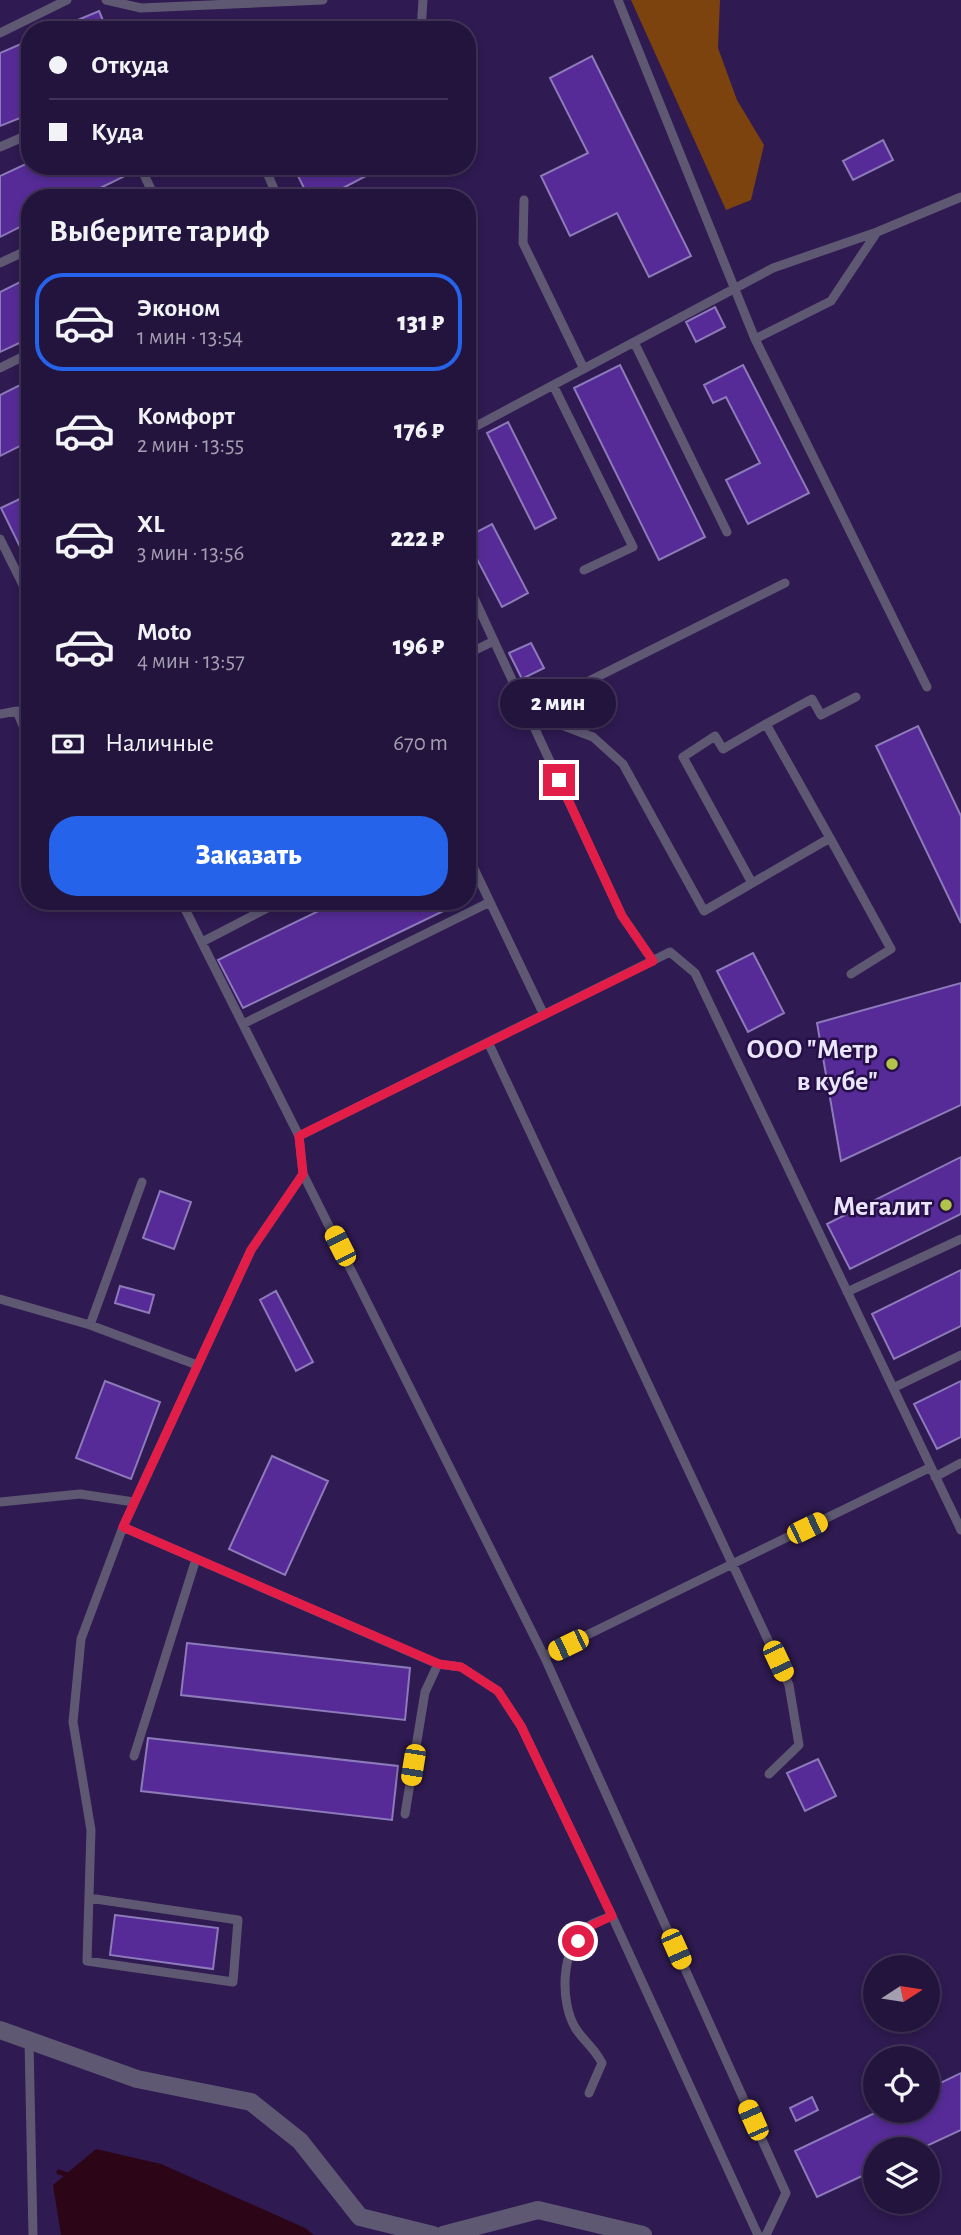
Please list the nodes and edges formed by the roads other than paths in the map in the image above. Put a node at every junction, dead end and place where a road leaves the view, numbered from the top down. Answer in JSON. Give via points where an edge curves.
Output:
{"nodes":[{"id":1,"x":67,"y":0,"type":"edge"},
{"id":2,"x":106,"y":0,"type":"edge"},
{"id":3,"x":323,"y":0,"type":"edge"},
{"id":4,"x":423,"y":0,"type":"edge"},
{"id":5,"x":618,"y":0,"type":"edge"},
{"id":6,"x":24,"y":21,"type":"edge"},
{"id":7,"x":422,"y":21,"type":"edge"},
{"id":8,"x":21,"y":23,"type":"edge"},
{"id":9,"x":0,"y":33,"type":"edge"},
{"id":10,"x":21,"y":138,"type":"edge"},
{"id":11,"x":0,"y":147,"type":"edge"},
{"id":12,"x":961,"y":197,"type":"edge"},
{"id":13,"x":524,"y":200,"type":"dead end"},
{"id":14,"x":877,"y":233,"type":"junction"},
{"id":15,"x":21,"y":253,"type":"edge"},
{"id":16,"x":0,"y":263,"type":"edge"},
{"id":17,"x":734,"y":288,"type":"junction"},
{"id":18,"x":755,"y":338,"type":"junction"},
{"id":19,"x":634,"y":342,"type":"junction"},
{"id":20,"x":21,"y":358,"type":"edge"},
{"id":21,"x":0,"y":368,"type":"edge"},
{"id":22,"x":584,"y":369,"type":"junction"},
{"id":23,"x":552,"y":385,"type":"junction"},
{"id":24,"x":476,"y":426,"type":"edge"},
{"id":25,"x":727,"y":531,"type":"dead end"},
{"id":26,"x":0,"y":539,"type":"edge"},
{"id":27,"x":584,"y":570,"type":"dead end"},
{"id":28,"x":21,"y":581,"type":"edge"},
{"id":29,"x":785,"y":583,"type":"dead end"},
{"id":30,"x":476,"y":602,"type":"edge"},
{"id":31,"x":494,"y":641,"type":"junction"},
{"id":32,"x":476,"y":650,"type":"edge"},
{"id":33,"x":927,"y":687,"type":"dead end"},
{"id":34,"x":856,"y":697,"type":"dead end"},
{"id":35,"x":527,"y":712,"type":"junction"},
{"id":36,"x":0,"y":714,"type":"edge"},
{"id":37,"x":21,"y":721,"type":"edge"},
{"id":38,"x":766,"y":724,"type":"junction"},
{"id":39,"x":830,"y":838,"type":"junction"},
{"id":40,"x":476,"y":873,"type":"edge"},
{"id":41,"x":752,"y":883,"type":"junction"},
{"id":42,"x":490,"y":902,"type":"junction"},
{"id":43,"x":476,"y":909,"type":"edge"},
{"id":44,"x":186,"y":910,"type":"edge"},
{"id":45,"x":264,"y":910,"type":"edge"},
{"id":46,"x":474,"y":910,"type":"edge"},
{"id":47,"x":202,"y":942,"type":"junction"},
{"id":48,"x":653,"y":961,"type":"junction"},
{"id":49,"x":850,"y":974,"type":"dead end"},
{"id":50,"x":544,"y":1015,"type":"junction"},
{"id":51,"x":243,"y":1024,"type":"junction"},
{"id":52,"x":488,"y":1042,"type":"junction"},
{"id":53,"x":299,"y":1136,"type":"junction"},
{"id":54,"x":303,"y":1174,"type":"junction"},
{"id":55,"x":142,"y":1182,"type":"dead end"},
{"id":56,"x":961,"y":1239,"type":"edge"},
{"id":57,"x":847,"y":1292,"type":"junction"},
{"id":58,"x":0,"y":1299,"type":"edge"},
{"id":59,"x":90,"y":1325,"type":"junction"},
{"id":60,"x":961,"y":1355,"type":"edge"},
{"id":61,"x":197,"y":1365,"type":"junction"},
{"id":62,"x":893,"y":1388,"type":"junction"},
{"id":63,"x":961,"y":1464,"type":"edge"},
{"id":64,"x":933,"y":1472,"type":"junction"},
{"id":65,"x":0,"y":1502,"type":"edge"},
{"id":66,"x":134,"y":1502,"type":"junction"},
{"id":67,"x":123,"y":1527,"type":"junction"},
{"id":68,"x":961,"y":1530,"type":"edge"},
{"id":69,"x":196,"y":1559,"type":"junction"},
{"id":70,"x":733,"y":1564,"type":"junction"},
{"id":71,"x":544,"y":1657,"type":"junction"},
{"id":72,"x":439,"y":1664,"type":"junction"},
{"id":73,"x":134,"y":1756,"type":"dead end"},
{"id":74,"x":769,"y":1774,"type":"dead end"},
{"id":75,"x":405,"y":1814,"type":"dead end"},
{"id":76,"x":89,"y":1898,"type":"junction"},
{"id":77,"x":612,"y":1916,"type":"junction"},
{"id":78,"x":0,"y":2030,"type":"edge"},
{"id":79,"x":29,"y":2040,"type":"junction"},
{"id":80,"x":590,"y":2093,"type":"dead end"},
{"id":81,"x":33,"y":2235,"type":"edge"},
{"id":82,"x":433,"y":2235,"type":"edge"},
{"id":83,"x":443,"y":2235,"type":"edge"},
{"id":84,"x":643,"y":2235,"type":"edge"},
{"id":85,"x":758,"y":2235,"type":"edge"},
{"id":86,"x":766,"y":2235,"type":"edge"}],
"edges":[{"from":1,"to":6,"type":"lane"},
{"from":2,"to":3,"type":"lane","via":[[141,8]]},
{"from":4,"to":7,"type":"lane"},
{"from":5,"to":17,"type":"lane"},
{"from":8,"to":9,"type":"lane"},
{"from":10,"to":11,"type":"lane"},
{"from":12,"to":14,"type":"lane"},
{"from":13,"to":22,"type":"lane","via":[[523,243]]},
{"from":14,"to":17,"type":"lane","via":[[773,268]]},
{"from":14,"to":18,"type":"lane","via":[[831,301]]},
{"from":15,"to":16,"type":"lane"},
{"from":17,"to":18,"type":"lane"},
{"from":17,"to":19,"type":"lane"},
{"from":18,"to":33,"type":"lane"},
{"from":19,"to":22,"type":"lane"},
{"from":19,"to":25,"type":"lane"},
{"from":20,"to":21,"type":"lane"},
{"from":22,"to":23,"type":"lane"},
{"from":23,"to":24,"type":"lane"},
{"from":23,"to":27,"type":"lane","via":[[633,547]]},
{"from":26,"to":28,"type":"lane"},
{"from":29,"to":35,"type":"lane"},
{"from":30,"to":31,"type":"lane"},
{"from":31,"to":32,"type":"lane"},
{"from":31,"to":35,"type":"lane"},
{"from":34,"to":38,"type":"lane","via":[[821,715],[812,699]]},
{"from":35,"to":41,"type":"lane","via":[[593,737],[623,764],[704,911]]},
{"from":35,"to":48,"type":"lane","via":[[622,916]]},
{"from":36,"to":37,"type":"lane","via":[[17,711]]},
{"from":38,"to":39,"type":"lane"},
{"from":38,"to":41,"type":"lane","via":[[723,749],[715,736],[683,757]]},
{"from":39,"to":41,"type":"lane"},
{"from":39,"to":49,"type":"lane","via":[[891,949]]},
{"from":40,"to":42,"type":"lane"},
{"from":42,"to":43,"type":"lane"},
{"from":42,"to":50,"type":"lane"},
{"from":44,"to":47,"type":"lane"},
{"from":45,"to":47,"type":"lane"},
{"from":46,"to":51,"type":"lane"},
{"from":47,"to":51,"type":"lane"},
{"from":48,"to":50,"type":"lane"},
{"from":48,"to":57,"type":"lane","via":[[670,952],[695,974]]},
{"from":50,"to":52,"type":"lane"},
{"from":51,"to":53,"type":"lane"},
{"from":52,"to":53,"type":"lane"},
{"from":52,"to":70,"type":"lane"},
{"from":53,"to":54,"type":"lane"},
{"from":54,"to":61,"type":"lane","via":[[251,1250]]},
{"from":54,"to":71,"type":"lane"},
{"from":55,"to":59,"type":"lane"},
{"from":56,"to":57,"type":"lane"},
{"from":57,"to":62,"type":"lane"},
{"from":58,"to":59,"type":"lane"},
{"from":59,"to":61,"type":"lane"},
{"from":60,"to":62,"type":"lane"},
{"from":61,"to":66,"type":"lane"},
{"from":62,"to":64,"type":"lane"},
{"from":63,"to":64,"type":"lane"},
{"from":64,"to":68,"type":"lane"},
{"from":64,"to":70,"type":"lane"},
{"from":65,"to":66,"type":"lane","via":[[80,1494]]},
{"from":66,"to":67,"type":"lane"},
{"from":67,"to":69,"type":"lane"},
{"from":67,"to":76,"type":"lane","via":[[81,1639],[73,1722],[91,1830]]},
{"from":69,"to":72,"type":"lane"},
{"from":69,"to":73,"type":"lane"},
{"from":70,"to":71,"type":"lane"},
{"from":70,"to":74,"type":"lane","via":[[789,1685],[799,1745]]},
{"from":71,"to":86,"type":"lane","via":[[786,2193]]},
{"from":72,"to":75,"type":"lane","via":[[425,1692]]},
{"from":72,"to":77,"type":"lane","via":[[461,1667],[498,1691],[521,1726]]},
{"from":76,"to":76,"type":"lane","via":[[87,1961],[233,1982],[239,1920]]},
{"from":77,"to":80,"type":"lane","via":[[586,1928],[569,1955],[565,1997],[576,2028],[602,2063]]},
{"from":77,"to":85,"type":"lane"},
{"from":78,"to":79,"type":"street"},
{"from":79,"to":81,"type":"lane"},
{"from":79,"to":82,"type":"street","via":[[137,2079],[251,2102],[300,2141],[360,2217]]},
{"from":83,"to":84,"type":"street","via":[[538,2210]]}]}
